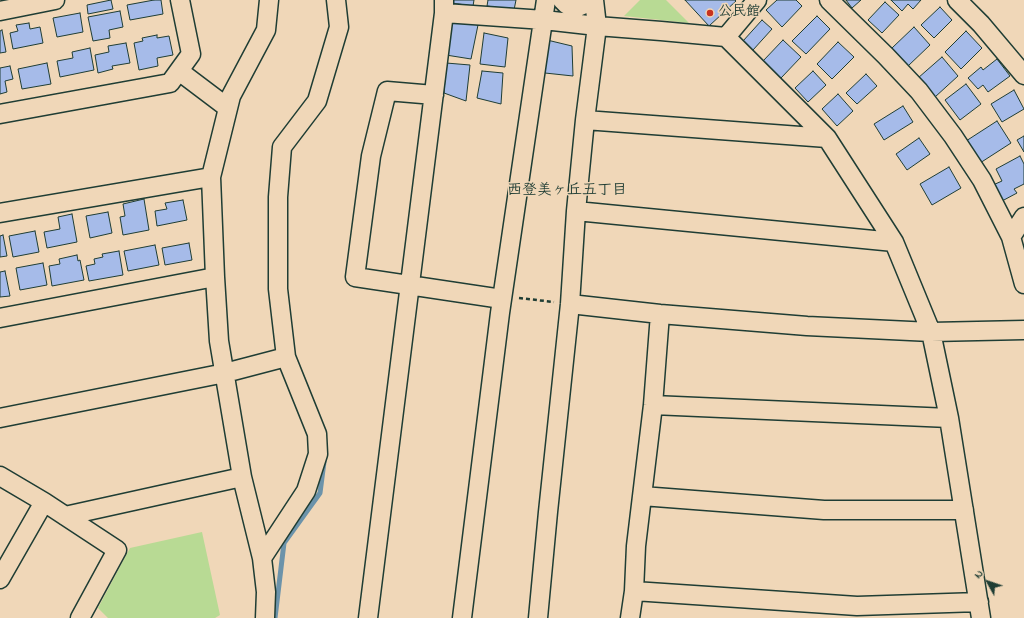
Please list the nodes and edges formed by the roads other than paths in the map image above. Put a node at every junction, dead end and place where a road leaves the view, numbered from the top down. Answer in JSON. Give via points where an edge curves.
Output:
{"nodes":[{"id":1,"x":55,"y":0,"type":"edge"},
{"id":2,"x":180,"y":0,"type":"edge"},
{"id":3,"x":269,"y":0,"type":"edge"},
{"id":4,"x":336,"y":0,"type":"edge"},
{"id":5,"x":546,"y":0,"type":"edge"},
{"id":6,"x":562,"y":0,"type":"edge"},
{"id":7,"x":594,"y":0,"type":"edge"},
{"id":8,"x":829,"y":0,"type":"edge"},
{"id":9,"x":957,"y":0,"type":"edge"},
{"id":10,"x":753,"y":2,"type":"edge"},
{"id":11,"x":444,"y":6,"type":"edge"},
{"id":12,"x":0,"y":11,"type":"edge"},
{"id":13,"x":544,"y":20,"type":"junction"},
{"id":14,"x":598,"y":26,"type":"junction"},
{"id":15,"x":726,"y":37,"type":"junction"},
{"id":16,"x":179,"y":71,"type":"junction"},
{"id":17,"x":1024,"y":75,"type":"edge"},
{"id":18,"x":434,"y":95,"type":"junction"},
{"id":19,"x":228,"y":108,"type":"junction"},
{"id":20,"x":0,"y":114,"type":"edge"},
{"id":21,"x":585,"y":120,"type":"junction"},
{"id":22,"x":827,"y":138,"type":"junction"},
{"id":23,"x":211,"y":177,"type":"junction"},
{"id":24,"x":576,"y":211,"type":"junction"},
{"id":25,"x":0,"y":213,"type":"edge"},
{"id":26,"x":1024,"y":217,"type":"edge"},
{"id":27,"x":1011,"y":237,"type":"junction"},
{"id":28,"x":894,"y":242,"type":"junction"},
{"id":29,"x":215,"y":277,"type":"junction"},
{"id":30,"x":1024,"y":284,"type":"edge"},
{"id":31,"x":410,"y":286,"type":"junction"},
{"id":32,"x":502,"y":299,"type":"junction"},
{"id":33,"x":570,"y":304,"type":"junction"},
{"id":34,"x":660,"y":314,"type":"junction"},
{"id":35,"x":0,"y":318,"type":"edge"},
{"id":36,"x":1024,"y":330,"type":"edge"},
{"id":37,"x":931,"y":332,"type":"junction"},
{"id":38,"x":286,"y":358,"type":"junction"},
{"id":39,"x":225,"y":373,"type":"junction"},
{"id":40,"x":653,"y":405,"type":"junction"},
{"id":41,"x":0,"y":418,"type":"edge"},
{"id":42,"x":949,"y":418,"type":"junction"},
{"id":43,"x":0,"y":476,"type":"edge"},
{"id":44,"x":242,"y":477,"type":"junction"},
{"id":45,"x":642,"y":496,"type":"junction"},
{"id":46,"x":44,"y":502,"type":"junction"},
{"id":47,"x":964,"y":510,"type":"junction"},
{"id":48,"x":65,"y":516,"type":"junction"},
{"id":49,"x":262,"y":558,"type":"junction"},
{"id":50,"x":0,"y":579,"type":"edge"},
{"id":51,"x":634,"y":591,"type":"junction"},
{"id":52,"x":980,"y":610,"type":"edge"},
{"id":53,"x":85,"y":616,"type":"edge"},
{"id":54,"x":265,"y":618,"type":"edge"},
{"id":55,"x":368,"y":618,"type":"edge"},
{"id":56,"x":462,"y":618,"type":"edge"},
{"id":57,"x":538,"y":618,"type":"edge"},
{"id":58,"x":630,"y":618,"type":"edge"}],
"edges":[{"from":1,"to":12,"type":"street"},
{"from":2,"to":16,"type":"street","via":[[191,54]]},
{"from":3,"to":19,"type":"street","via":[[266,30],[231,96]]},
{"from":4,"to":38,"type":"street","via":[[339,27],[317,101],[282,147],[278,197],[278,289]]},
{"from":5,"to":13,"type":"street"},
{"from":6,"to":7,"type":"street","via":[[567,5],[578,7]]},
{"from":7,"to":14,"type":"street"},
{"from":8,"to":27,"type":"street","via":[[910,81],[953,136],[982,180]]},
{"from":9,"to":17,"type":"street"},
{"from":10,"to":15,"type":"street"},
{"from":11,"to":13,"type":"street"},
{"from":11,"to":18,"type":"street"},
{"from":13,"to":14,"type":"street"},
{"from":13,"to":32,"type":"street"},
{"from":14,"to":15,"type":"street"},
{"from":14,"to":21,"type":"street"},
{"from":15,"to":22,"type":"street"},
{"from":16,"to":19,"type":"street"},
{"from":16,"to":20,"type":"street","via":[[170,83]]},
{"from":18,"to":31,"type":"street"},
{"from":18,"to":31,"type":"street","via":[[387,91],[371,156],[355,277]]},
{"from":19,"to":23,"type":"street"},
{"from":21,"to":22,"type":"street"},
{"from":21,"to":24,"type":"street"},
{"from":22,"to":28,"type":"street"},
{"from":23,"to":25,"type":"street"},
{"from":23,"to":29,"type":"street"},
{"from":24,"to":28,"type":"street"},
{"from":24,"to":33,"type":"street"},
{"from":26,"to":27,"type":"street"},
{"from":27,"to":30,"type":"street"},
{"from":28,"to":37,"type":"street"},
{"from":29,"to":35,"type":"street"},
{"from":29,"to":39,"type":"street"},
{"from":31,"to":32,"type":"street"},
{"from":31,"to":55,"type":"street"},
{"from":32,"to":56,"type":"street"},
{"from":33,"to":34,"type":"street"},
{"from":33,"to":57,"type":"street"},
{"from":34,"to":37,"type":"street","via":[[807,326]]},
{"from":34,"to":40,"type":"street"},
{"from":36,"to":37,"type":"street"},
{"from":37,"to":42,"type":"street"},
{"from":38,"to":39,"type":"street"},
{"from":38,"to":49,"type":"street","via":[[317,434],[318,454],[306,491]]},
{"from":39,"to":41,"type":"street"},
{"from":39,"to":44,"type":"street"},
{"from":40,"to":42,"type":"street"},
{"from":40,"to":45,"type":"street"},
{"from":42,"to":47,"type":"street"},
{"from":43,"to":46,"type":"street"},
{"from":44,"to":48,"type":"street"},
{"from":44,"to":49,"type":"street"},
{"from":45,"to":47,"type":"street","via":[[824,510]]},
{"from":45,"to":51,"type":"street"},
{"from":46,"to":48,"type":"street"},
{"from":46,"to":50,"type":"street"},
{"from":47,"to":52,"type":"street"},
{"from":48,"to":53,"type":"street","via":[[117,550]]},
{"from":49,"to":54,"type":"street","via":[[266,592]]},
{"from":51,"to":52,"type":"street","via":[[857,606]]},
{"from":51,"to":58,"type":"street"}]}
